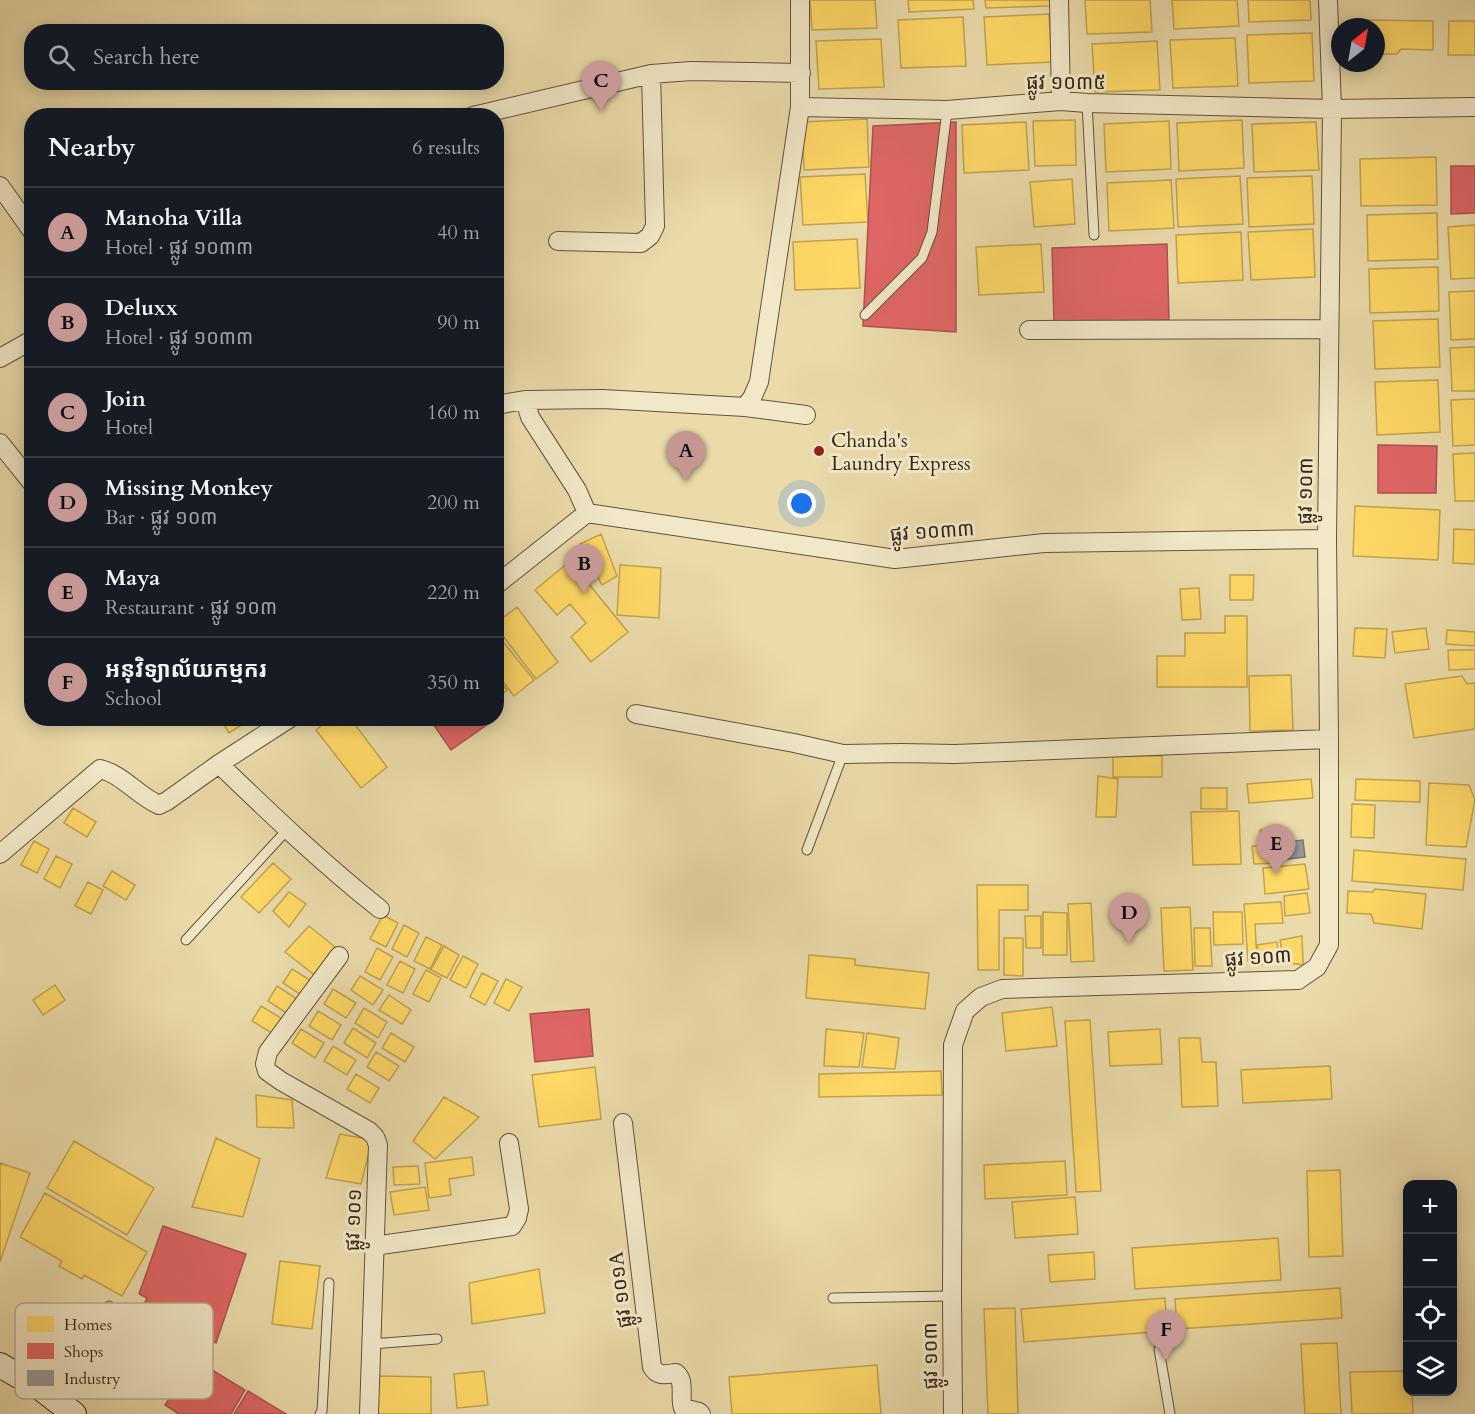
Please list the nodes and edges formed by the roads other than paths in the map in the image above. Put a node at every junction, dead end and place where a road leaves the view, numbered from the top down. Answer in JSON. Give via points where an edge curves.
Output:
{"nodes":[{"id":1,"x":800,"y":0,"type":"edge"},
{"id":2,"x":1059,"y":0,"type":"edge"},
{"id":3,"x":1328,"y":0,"type":"edge"},
{"id":4,"x":651,"y":74,"type":"junction"},
{"id":5,"x":801,"y":74,"type":"junction"},
{"id":6,"x":1061,"y":101,"type":"junction"},
{"id":7,"x":1087,"y":103,"type":"junction"},
{"id":8,"x":800,"y":107,"type":"junction"},
{"id":9,"x":1475,"y":107,"type":"edge"},
{"id":10,"x":504,"y":109,"type":"edge"},
{"id":11,"x":1332,"y":109,"type":"junction"},
{"id":12,"x":947,"y":110,"type":"junction"},
{"id":13,"x":0,"y":186,"type":"edge"},
{"id":14,"x":24,"y":220,"type":"edge"},
{"id":15,"x":1094,"y":235,"type":"dead end"},
{"id":16,"x":558,"y":242,"type":"dead end"},
{"id":17,"x":865,"y":315,"type":"dead end"},
{"id":18,"x":1329,"y":329,"type":"junction"},
{"id":19,"x":1029,"y":330,"type":"dead end"},
{"id":20,"x":24,"y":344,"type":"edge"},
{"id":21,"x":0,"y":358,"type":"edge"},
{"id":22,"x":525,"y":400,"type":"junction"},
{"id":23,"x":504,"y":404,"type":"edge"},
{"id":24,"x":745,"y":407,"type":"junction"},
{"id":25,"x":806,"y":415,"type":"dead end"},
{"id":26,"x":0,"y":443,"type":"edge"},
{"id":27,"x":24,"y":473,"type":"edge"},
{"id":28,"x":588,"y":513,"type":"junction"},
{"id":29,"x":1327,"y":540,"type":"junction"},
{"id":30,"x":504,"y":579,"type":"edge"},
{"id":31,"x":636,"y":714,"type":"dead end"},
{"id":32,"x":278,"y":726,"type":"edge"},
{"id":33,"x":1329,"y":739,"type":"junction"},
{"id":34,"x":843,"y":754,"type":"junction"},
{"id":35,"x":219,"y":764,"type":"junction"},
{"id":36,"x":287,"y":830,"type":"junction"},
{"id":37,"x":807,"y":850,"type":"dead end"},
{"id":38,"x":0,"y":854,"type":"edge"},
{"id":39,"x":380,"y":909,"type":"dead end"},
{"id":40,"x":186,"y":940,"type":"dead end"},
{"id":41,"x":339,"y":956,"type":"dead end"},
{"id":42,"x":623,"y":1123,"type":"dead end"},
{"id":43,"x":509,"y":1143,"type":"dead end"},
{"id":44,"x":374,"y":1246,"type":"junction"},
{"id":45,"x":329,"y":1283,"type":"dead end"},
{"id":46,"x":952,"y":1296,"type":"junction"},
{"id":47,"x":833,"y":1298,"type":"dead end"},
{"id":48,"x":437,"y":1338,"type":"dead end"},
{"id":49,"x":371,"y":1344,"type":"junction"},
{"id":50,"x":1159,"y":1349,"type":"dead end"},
{"id":51,"x":0,"y":1365,"type":"edge"},
{"id":52,"x":15,"y":1374,"type":"edge"},
{"id":53,"x":55,"y":1399,"type":"edge"},
{"id":54,"x":74,"y":1414,"type":"edge"},
{"id":55,"x":320,"y":1414,"type":"edge"},
{"id":56,"x":369,"y":1414,"type":"edge"},
{"id":57,"x":701,"y":1414,"type":"edge"},
{"id":58,"x":953,"y":1414,"type":"edge"},
{"id":59,"x":1170,"y":1414,"type":"edge"}],
"edges":[{"from":1,"to":5,"type":"street"},
{"from":2,"to":6,"type":"street"},
{"from":3,"to":11,"type":"street","name":"ផ្លូវ ១០៣"},
{"from":4,"to":5,"type":"street"},
{"from":4,"to":10,"type":"street"},
{"from":4,"to":16,"type":"street","via":[[655,226],[650,237],[641,243]]},
{"from":5,"to":8,"type":"street"},
{"from":6,"to":7,"type":"street","name":"ផ្លូវ ១០៣៥"},
{"from":6,"to":12,"type":"street","name":"ផ្លូវ ១០៣៥"},
{"from":7,"to":11,"type":"street","name":"ផ្លូវ ១០៣៥"},
{"from":7,"to":15,"type":"lane"},
{"from":8,"to":12,"type":"street","name":"ផ្លូវ ១០៣៥"},
{"from":8,"to":24,"type":"street","via":[[759,382]]},
{"from":9,"to":11,"type":"street","name":"ផ្លូវ ១០៣៥"},
{"from":11,"to":18,"type":"street","name":"ផ្លូវ ១០៣"},
{"from":12,"to":17,"type":"lane","via":[[932,232],[922,258]]},
{"from":13,"to":14,"type":"street"},
{"from":18,"to":19,"type":"street"},
{"from":18,"to":29,"type":"street","name":"ផ្លូវ ១០៣"},
{"from":20,"to":21,"type":"street"},
{"from":22,"to":23,"type":"street"},
{"from":22,"to":24,"type":"street","via":[[603,399]]},
{"from":22,"to":28,"type":"street","via":[[530,417]]},
{"from":24,"to":25,"type":"street"},
{"from":26,"to":27,"type":"street"},
{"from":28,"to":29,"type":"street","name":"ផ្លូវ ១០៣៣","via":[[895,559],[1044,543]]},
{"from":28,"to":30,"type":"street"},
{"from":29,"to":33,"type":"street","name":"ផ្លូវ ១០៣"},
{"from":31,"to":34,"type":"street"},
{"from":32,"to":35,"type":"street"},
{"from":33,"to":34,"type":"street","via":[[955,754]]},
{"from":33,"to":46,"type":"street","name":"ផ្លូវ ១០៣","via":[[1329,945],[1317,967],[1298,980],[1002,989],[981,997],[965,1011],[953,1045]]},
{"from":34,"to":37,"type":"lane"},
{"from":35,"to":36,"type":"street"},
{"from":35,"to":38,"type":"street","via":[[159,805],[109,771],[100,770]]},
{"from":36,"to":39,"type":"street"},
{"from":36,"to":40,"type":"lane"},
{"from":41,"to":44,"type":"street","name":"ផ្លូវ ១០១","via":[[268,1052],[265,1064],[267,1071],[281,1081],[375,1137],[378,1145]]},
{"from":42,"to":57,"type":"street","name":"ផ្លូវ ១០១A","via":[[652,1367],[660,1375],[676,1372],[681,1379],[683,1408]]},
{"from":43,"to":44,"type":"street","via":[[519,1209],[512,1226]]},
{"from":44,"to":49,"type":"street","name":"ផ្លូវ ១០១"},
{"from":45,"to":55,"type":"lane"},
{"from":46,"to":47,"type":"lane"},
{"from":46,"to":58,"type":"street","name":"ផ្លូវ ១០៣"},
{"from":48,"to":49,"type":"lane"},
{"from":49,"to":56,"type":"street","name":"ផ្លូវ ១០១"},
{"from":50,"to":59,"type":"lane"},
{"from":51,"to":52,"type":"main road"},
{"from":53,"to":54,"type":"main road"}]}
